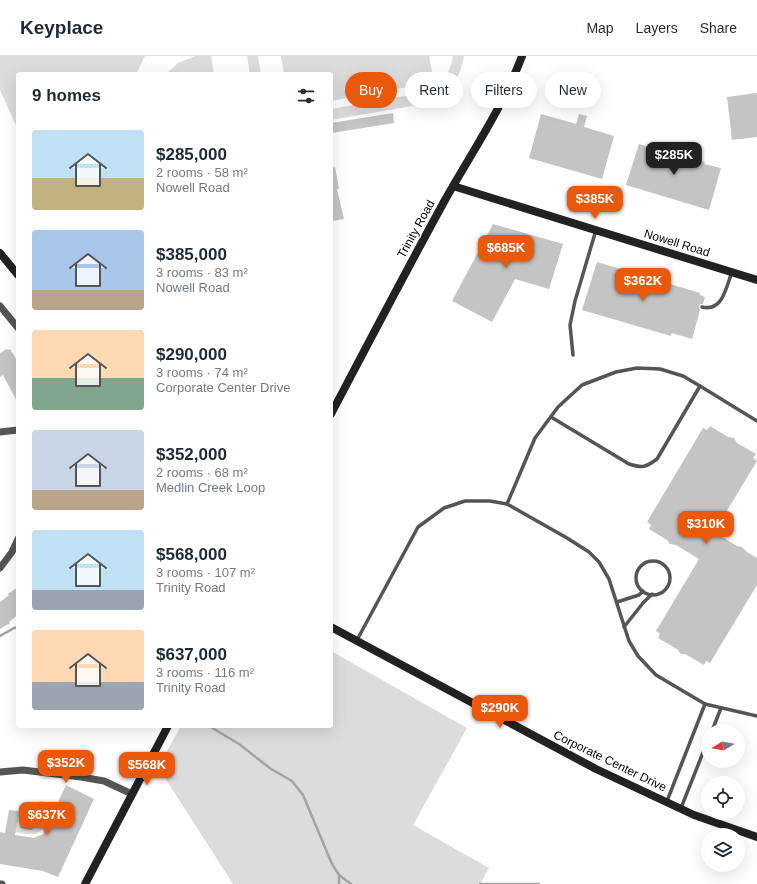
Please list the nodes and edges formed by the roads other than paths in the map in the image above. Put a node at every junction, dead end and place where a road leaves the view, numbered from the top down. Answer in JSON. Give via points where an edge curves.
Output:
{"nodes":[{"id":1,"x":522,"y":56,"type":"edge"},
{"id":2,"x":453,"y":186,"type":"junction"},
{"id":3,"x":596,"y":230,"type":"junction"},
{"id":4,"x":0,"y":253,"type":"edge"},
{"id":5,"x":732,"y":272,"type":"junction"},
{"id":6,"x":16,"y":273,"type":"edge"},
{"id":7,"x":757,"y":280,"type":"edge"},
{"id":8,"x":0,"y":306,"type":"edge"},
{"id":9,"x":702,"y":307,"type":"dead end"},
{"id":10,"x":16,"y":326,"type":"edge"},
{"id":11,"x":573,"y":355,"type":"dead end"},
{"id":12,"x":700,"y":386,"type":"junction"},
{"id":13,"x":333,"y":410,"type":"edge"},
{"id":14,"x":551,"y":417,"type":"junction"},
{"id":15,"x":757,"y":421,"type":"edge"},
{"id":16,"x":16,"y":430,"type":"edge"},
{"id":17,"x":0,"y":432,"type":"edge"},
{"id":18,"x":506,"y":504,"type":"junction"},
{"id":19,"x":16,"y":543,"type":"edge"},
{"id":20,"x":0,"y":568,"type":"edge"},
{"id":21,"x":643,"y":591,"type":"junction"},
{"id":22,"x":652,"y":594,"type":"junction"},
{"id":23,"x":617,"y":602,"type":"junction"},
{"id":24,"x":624,"y":627,"type":"junction"},
{"id":25,"x":333,"y":628,"type":"edge"},
{"id":26,"x":356,"y":641,"type":"junction"},
{"id":27,"x":706,"y":704,"type":"junction"},
{"id":28,"x":721,"y":708,"type":"junction"},
{"id":29,"x":757,"y":716,"type":"edge"},
{"id":30,"x":715,"y":724,"type":"edge"},
{"id":31,"x":167,"y":728,"type":"edge"},
{"id":32,"x":701,"y":757,"type":"edge"},
{"id":33,"x":0,"y":772,"type":"edge"},
{"id":34,"x":132,"y":794,"type":"junction"},
{"id":35,"x":667,"y":803,"type":"junction"},
{"id":36,"x":680,"y":809,"type":"junction"},
{"id":37,"x":757,"y":838,"type":"edge"},
{"id":38,"x":85,"y":884,"type":"edge"}],
"edges":[{"from":1,"to":2,"type":"street","name":"Trinity Road","via":[[500,105]]},
{"from":2,"to":3,"type":"street","name":"Nowell Road"},
{"from":2,"to":13,"type":"street","name":"Trinity Road"},
{"from":3,"to":5,"type":"street","name":"Nowell Road"},
{"from":3,"to":11,"type":"lane","via":[[570,325]]},
{"from":4,"to":6,"type":"street"},
{"from":5,"to":7,"type":"street","name":"Nowell Road"},
{"from":5,"to":9,"type":"lane","via":[[722,298],[709,309]]},
{"from":8,"to":10,"type":"street"},
{"from":12,"to":14,"type":"lane","via":[[683,376],[660,369],[637,368],[616,372],[582,385]]},
{"from":12,"to":14,"type":"lane","via":[[657,459],[648,466],[629,464]]},
{"from":12,"to":15,"type":"lane"},
{"from":14,"to":18,"type":"lane","via":[[535,438]]},
{"from":16,"to":17,"type":"street"},
{"from":18,"to":23,"type":"lane","via":[[589,552],[606,572]]},
{"from":18,"to":26,"type":"lane","via":[[465,501],[444,508],[418,527]]},
{"from":19,"to":20,"type":"street"},
{"from":21,"to":22,"type":"lane"},
{"from":21,"to":22,"type":"lane","via":[[636,581],[636,572],[641,565],[649,561],[658,561],[666,566],[670,574],[669,583],[664,591]]},
{"from":21,"to":23,"type":"lane","via":[[639,596]]},
{"from":22,"to":24,"type":"lane"},
{"from":23,"to":24,"type":"lane"},
{"from":24,"to":27,"type":"lane","via":[[638,656],[656,675]]},
{"from":25,"to":26,"type":"street","name":"Corporate Center Drive"},
{"from":26,"to":35,"type":"street","name":"Corporate Center Drive","via":[[589,765]]},
{"from":27,"to":28,"type":"lane"},
{"from":27,"to":35,"type":"lane"},
{"from":28,"to":29,"type":"lane"},
{"from":28,"to":30,"type":"lane"},
{"from":31,"to":34,"type":"street"},
{"from":32,"to":36,"type":"lane"},
{"from":33,"to":34,"type":"street","via":[[23,770],[81,777],[104,781]]},
{"from":34,"to":38,"type":"street"},
{"from":35,"to":36,"type":"street","name":"Corporate Center Drive"},
{"from":36,"to":37,"type":"street","name":"Corporate Center Drive"}]}
